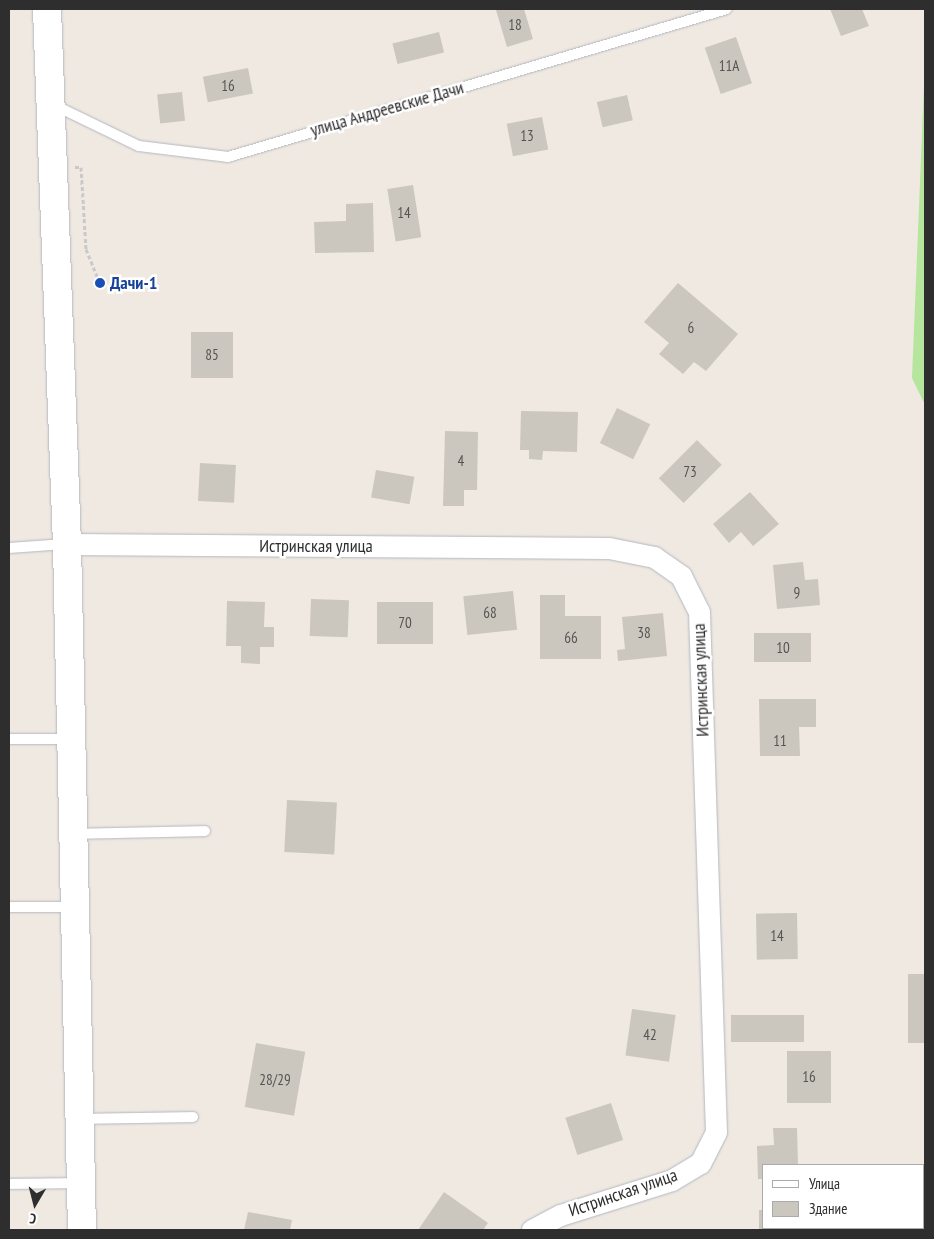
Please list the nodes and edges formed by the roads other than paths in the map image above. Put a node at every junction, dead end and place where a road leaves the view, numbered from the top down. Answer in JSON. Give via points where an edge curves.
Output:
{"nodes":[{"id":1,"x":47,"y":9,"type":"edge"},
{"id":2,"x":727,"y":9,"type":"edge"},
{"id":3,"x":51,"y":103,"type":"junction"},
{"id":4,"x":67,"y":544,"type":"junction"},
{"id":5,"x":9,"y":548,"type":"edge"},
{"id":6,"x":70,"y":739,"type":"junction"},
{"id":7,"x":9,"y":740,"type":"edge"},
{"id":8,"x":205,"y":831,"type":"dead end"},
{"id":9,"x":73,"y":834,"type":"junction"},
{"id":10,"x":9,"y":907,"type":"edge"},
{"id":11,"x":72,"y":907,"type":"junction"},
{"id":12,"x":193,"y":1117,"type":"dead end"},
{"id":13,"x":79,"y":1119,"type":"junction"},
{"id":14,"x":80,"y":1183,"type":"junction"},
{"id":15,"x":9,"y":1184,"type":"edge"},
{"id":16,"x":82,"y":1230,"type":"edge"},
{"id":17,"x":532,"y":1230,"type":"edge"}],
"edges":[{"from":1,"to":3,"type":"street"},
{"from":2,"to":3,"type":"lane","name":"улица Андреевские Дачи","via":[[228,157],[139,146]]},
{"from":3,"to":4,"type":"street"},
{"from":4,"to":5,"type":"lane"},
{"from":4,"to":6,"type":"street"},
{"from":4,"to":17,"type":"street","name":"Истринская улица","via":[[610,548],[654,557],[681,576],[699,612],[716,1132],[700,1163],[672,1180],[560,1215]]},
{"from":6,"to":7,"type":"lane"},
{"from":6,"to":9,"type":"street"},
{"from":8,"to":9,"type":"lane"},
{"from":9,"to":11,"type":"street"},
{"from":10,"to":11,"type":"lane"},
{"from":11,"to":13,"type":"street"},
{"from":12,"to":13,"type":"lane"},
{"from":13,"to":14,"type":"street"},
{"from":14,"to":15,"type":"lane"},
{"from":14,"to":16,"type":"street"}]}
